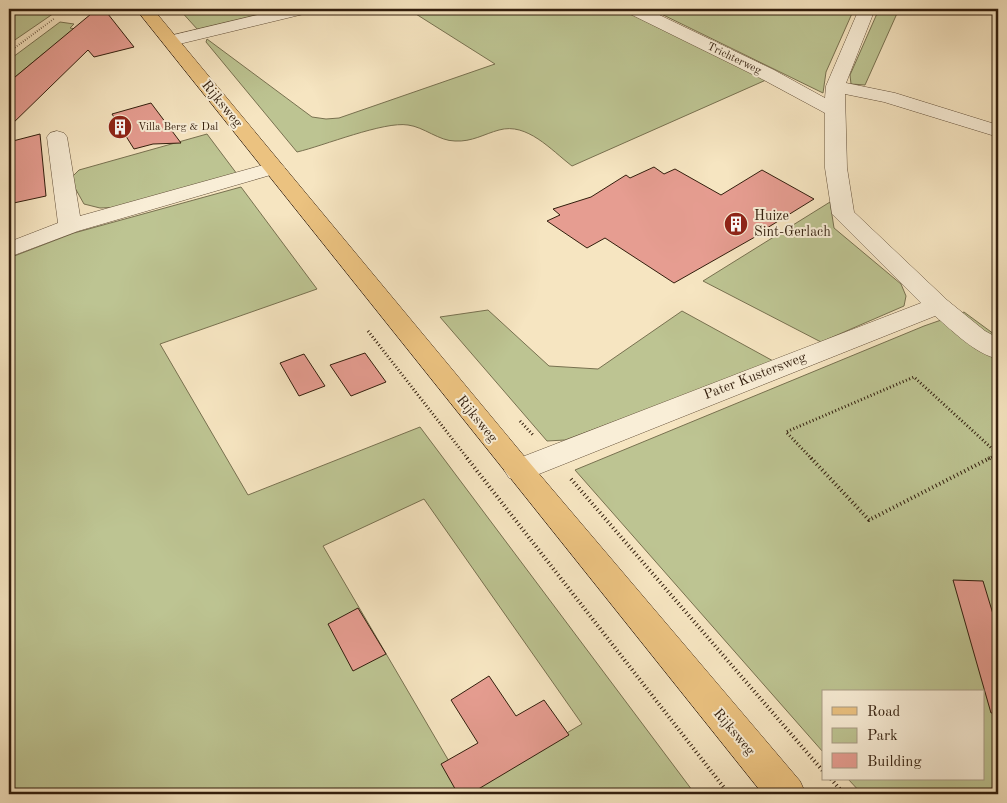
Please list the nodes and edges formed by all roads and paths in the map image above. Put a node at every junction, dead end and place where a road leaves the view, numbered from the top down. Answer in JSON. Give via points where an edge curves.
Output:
{"nodes":[{"id":1,"x":144,"y":9,"type":"edge"},
{"id":2,"x":302,"y":9,"type":"edge"},
{"id":3,"x":634,"y":9,"type":"edge"},
{"id":4,"x":867,"y":9,"type":"edge"},
{"id":5,"x":55,"y":18,"type":"dead end"},
{"id":6,"x":171,"y":41,"type":"junction"},
{"id":7,"x":9,"y":52,"type":"edge"},
{"id":8,"x":835,"y":86,"type":"junction"},
{"id":9,"x":834,"y":110,"type":"junction"},
{"id":10,"x":998,"y":131,"type":"edge"},
{"id":11,"x":57,"y":137,"type":"dead end"},
{"id":12,"x":274,"y":168,"type":"junction"},
{"id":13,"x":70,"y":226,"type":"junction"},
{"id":14,"x":9,"y":250,"type":"edge"},
{"id":15,"x":938,"y":306,"type":"junction"},
{"id":16,"x":998,"y":350,"type":"edge"},
{"id":17,"x":998,"y":454,"type":"edge"},
{"id":18,"x":519,"y":470,"type":"junction"},
{"id":19,"x":569,"y":478,"type":"dead end"},
{"id":20,"x":486,"y":483,"type":"dead end"},
{"id":21,"x":822,"y":769,"type":"edge"},
{"id":22,"x":832,"y":780,"type":"edge"},
{"id":23,"x":729,"y":794,"type":"edge"},
{"id":24,"x":787,"y":794,"type":"edge"},
{"id":25,"x":844,"y":794,"type":"edge"}],
"edges":[{"from":1,"to":6,"type":"main road","name":"Rijksweg"},
{"from":2,"to":6,"type":"street"},
{"from":3,"to":9,"type":"street","name":"Trichterweg"},
{"from":4,"to":8,"type":"street"},
{"from":5,"to":7,"type":"path"},
{"from":6,"to":12,"type":"main road","name":"Rijksweg"},
{"from":8,"to":9,"type":"street"},
{"from":8,"to":10,"type":"street","via":[[888,98]]},
{"from":9,"to":15,"type":"street","via":[[836,168],[843,214]]},
{"from":11,"to":13,"type":"street"},
{"from":12,"to":13,"type":"street"},
{"from":12,"to":18,"type":"main road","name":"Rijksweg"},
{"from":13,"to":14,"type":"street"},
{"from":15,"to":16,"type":"street"},
{"from":15,"to":18,"type":"street","name":"Pater Kustersweg"},
{"from":17,"to":17,"type":"path","via":[[870,520],[786,432],[914,377]]},
{"from":18,"to":24,"type":"main road","name":"Rijksweg"},
{"from":19,"to":21,"type":"path"},
{"from":20,"to":23,"type":"path"},
{"from":22,"to":25,"type":"path"}]}
